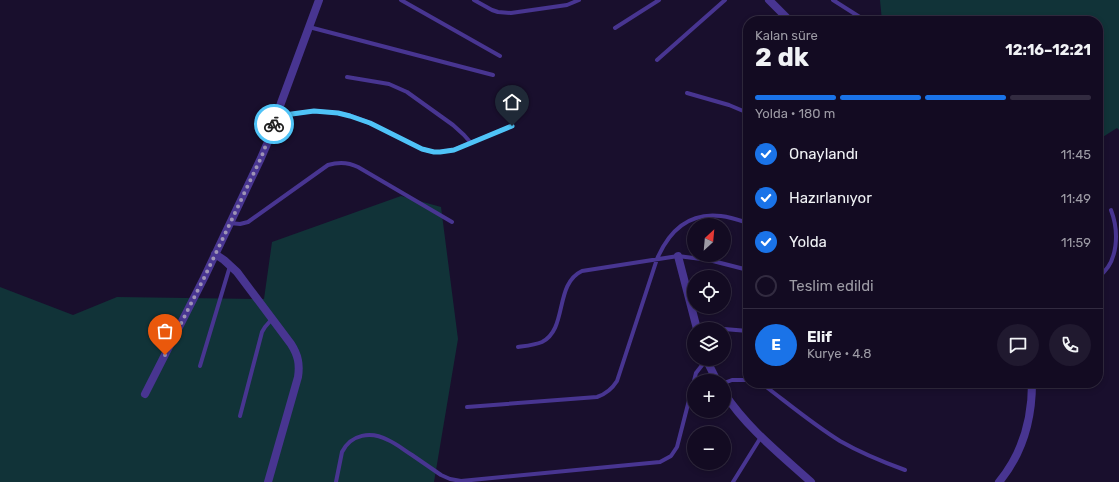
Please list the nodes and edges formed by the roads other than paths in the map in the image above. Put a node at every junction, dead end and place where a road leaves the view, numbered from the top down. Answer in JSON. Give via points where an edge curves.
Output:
{"nodes":[{"id":1,"x":319,"y":0,"type":"edge"},
{"id":2,"x":400,"y":0,"type":"edge"},
{"id":3,"x":474,"y":0,"type":"edge"},
{"id":4,"x":579,"y":0,"type":"edge"},
{"id":5,"x":659,"y":0,"type":"edge"},
{"id":6,"x":725,"y":0,"type":"edge"},
{"id":7,"x":768,"y":0,"type":"edge"},
{"id":8,"x":833,"y":0,"type":"edge"},
{"id":9,"x":785,"y":16,"type":"edge"},
{"id":10,"x":858,"y":16,"type":"edge"},
{"id":11,"x":309,"y":27,"type":"junction"},
{"id":12,"x":615,"y":28,"type":"dead end"},
{"id":13,"x":500,"y":56,"type":"dead end"},
{"id":14,"x":657,"y":60,"type":"dead end"},
{"id":15,"x":493,"y":75,"type":"dead end"},
{"id":16,"x":347,"y":77,"type":"dead end"},
{"id":17,"x":687,"y":93,"type":"dead end"},
{"id":18,"x":743,"y":111,"type":"edge"},
{"id":19,"x":277,"y":116,"type":"junction"},
{"id":20,"x":512,"y":126,"type":"dead end"},
{"id":21,"x":471,"y":143,"type":"junction"},
{"id":22,"x":1111,"y":210,"type":"dead end"},
{"id":23,"x":230,"y":222,"type":"junction"},
{"id":24,"x":452,"y":222,"type":"dead end"},
{"id":25,"x":743,"y":222,"type":"edge"},
{"id":26,"x":215,"y":254,"type":"junction"},
{"id":27,"x":678,"y":256,"type":"junction"},
{"id":28,"x":657,"y":259,"type":"junction"},
{"id":29,"x":230,"y":266,"type":"junction"},
{"id":30,"x":743,"y":269,"type":"edge"},
{"id":31,"x":1103,"y":273,"type":"edge"},
{"id":32,"x":272,"y":319,"type":"junction"},
{"id":33,"x":695,"y":322,"type":"edge"},
{"id":34,"x":731,"y":330,"type":"edge"},
{"id":35,"x":743,"y":331,"type":"edge"},
{"id":36,"x":518,"y":347,"type":"dead end"},
{"id":37,"x":200,"y":366,"type":"dead end"},
{"id":38,"x":701,"y":366,"type":"edge"},
{"id":39,"x":731,"y":380,"type":"edge"},
{"id":40,"x":743,"y":380,"type":"edge"},
{"id":41,"x":768,"y":388,"type":"edge"},
{"id":42,"x":1032,"y":388,"type":"edge"},
{"id":43,"x":145,"y":394,"type":"dead end"},
{"id":44,"x":731,"y":403,"type":"edge"},
{"id":45,"x":467,"y":407,"type":"dead end"},
{"id":46,"x":240,"y":416,"type":"dead end"},
{"id":47,"x":761,"y":437,"type":"junction"},
{"id":48,"x":905,"y":470,"type":"dead end"},
{"id":49,"x":268,"y":482,"type":"edge"},
{"id":50,"x":336,"y":482,"type":"edge"},
{"id":51,"x":733,"y":482,"type":"edge"},
{"id":52,"x":811,"y":482,"type":"edge"},
{"id":53,"x":999,"y":482,"type":"edge"}],
"edges":[{"from":1,"to":11,"type":"street"},
{"from":2,"to":13,"type":"lane"},
{"from":3,"to":4,"type":"lane","via":[[492,10],[512,13]]},
{"from":5,"to":12,"type":"lane"},
{"from":6,"to":14,"type":"lane"},
{"from":7,"to":9,"type":"street"},
{"from":8,"to":10,"type":"lane"},
{"from":11,"to":15,"type":"lane"},
{"from":11,"to":19,"type":"street"},
{"from":16,"to":21,"type":"lane","via":[[389,84],[407,92],[453,125]]},
{"from":17,"to":18,"type":"lane"},
{"from":19,"to":21,"type":"lane","via":[[314,111],[344,114],[434,152],[447,152]]},
{"from":19,"to":23,"type":"street","via":[[261,158]]},
{"from":20,"to":21,"type":"lane"},
{"from":22,"to":31,"type":"lane","via":[[1118,227],[1118,239],[1111,264]]},
{"from":23,"to":24,"type":"lane","via":[[248,222],[328,165],[338,163],[358,167]]},
{"from":23,"to":26,"type":"street"},
{"from":25,"to":28,"type":"lane","via":[[714,215],[700,216],[687,221],[672,234]]},
{"from":26,"to":29,"type":"street"},
{"from":26,"to":43,"type":"street"},
{"from":27,"to":28,"type":"lane"},
{"from":27,"to":30,"type":"lane","via":[[709,260]]},
{"from":27,"to":33,"type":"street"},
{"from":28,"to":36,"type":"lane","via":[[577,273],[568,283],[552,333],[541,342]]},
{"from":28,"to":45,"type":"lane","via":[[617,381],[612,389],[597,397]]},
{"from":29,"to":32,"type":"street"},
{"from":29,"to":37,"type":"lane"},
{"from":32,"to":46,"type":"lane","via":[[262,332]]},
{"from":32,"to":49,"type":"street","via":[[294,350],[299,361],[299,371]]},
{"from":34,"to":35,"type":"lane"},
{"from":38,"to":50,"type":"lane","via":[[694,378],[677,447],[664,461],[461,481],[441,475],[387,439],[363,435],[351,440],[344,447]]},
{"from":39,"to":40,"type":"lane"},
{"from":41,"to":48,"type":"lane","via":[[840,441]]},
{"from":42,"to":53,"type":"street","via":[[1026,434],[1013,462]]},
{"from":44,"to":47,"type":"street"},
{"from":47,"to":51,"type":"lane"},
{"from":47,"to":52,"type":"street"}]}
